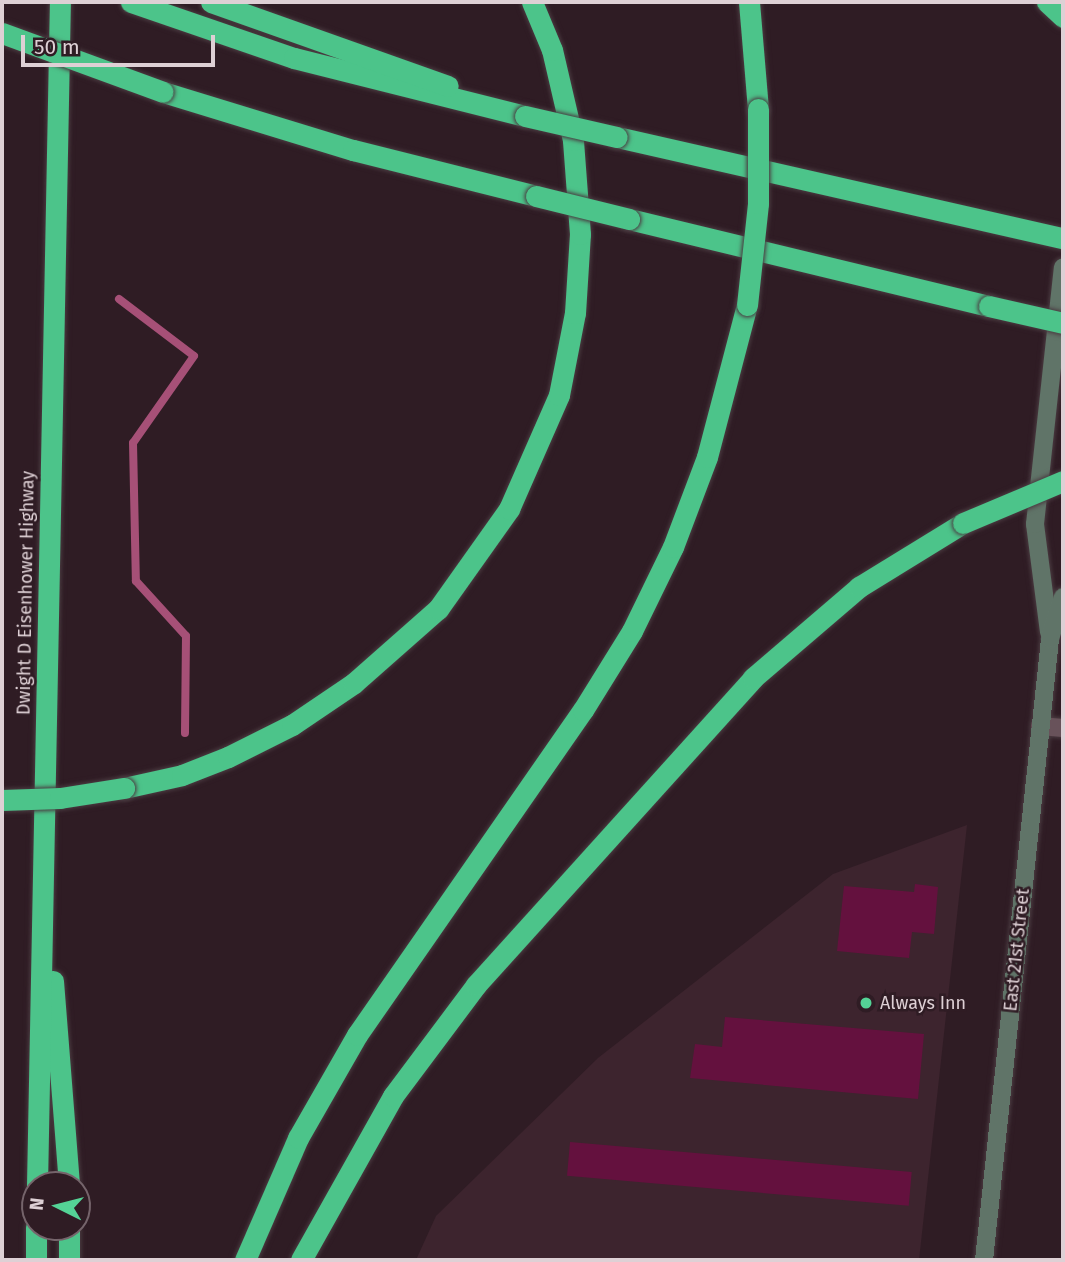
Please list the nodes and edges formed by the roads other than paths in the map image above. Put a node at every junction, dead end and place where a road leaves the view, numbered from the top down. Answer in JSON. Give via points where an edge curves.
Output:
{"nodes":[{"id":1,"x":60,"y":2,"type":"edge"},
{"id":2,"x":131,"y":2,"type":"edge"},
{"id":3,"x":211,"y":2,"type":"edge"},
{"id":4,"x":532,"y":2,"type":"edge"},
{"id":5,"x":749,"y":2,"type":"edge"},
{"id":6,"x":1047,"y":2,"type":"edge"},
{"id":7,"x":1063,"y":18,"type":"edge"},
{"id":8,"x":2,"y":33,"type":"edge"},
{"id":9,"x":525,"y":116,"type":"junction"},
{"id":10,"x":1063,"y":238,"type":"edge"},
{"id":11,"x":1063,"y":268,"type":"edge"},
{"id":12,"x":1063,"y":323,"type":"edge"},
{"id":13,"x":1063,"y":481,"type":"edge"},
{"id":14,"x":1063,"y":597,"type":"edge"},
{"id":15,"x":1050,"y":639,"type":"junction"},
{"id":16,"x":1041,"y":726,"type":"junction"},
{"id":17,"x":1063,"y":728,"type":"edge"},
{"id":18,"x":2,"y":800,"type":"edge"},
{"id":19,"x":43,"y":867,"type":"junction"},
{"id":20,"x":37,"y":1171,"type":"edge"},
{"id":21,"x":68,"y":1171,"type":"edge"},
{"id":22,"x":36,"y":1241,"type":"edge"},
{"id":23,"x":69,"y":1241,"type":"edge"},
{"id":24,"x":36,"y":1260,"type":"edge"},
{"id":25,"x":69,"y":1260,"type":"edge"},
{"id":26,"x":245,"y":1260,"type":"edge"},
{"id":27,"x":301,"y":1260,"type":"edge"},
{"id":28,"x":984,"y":1260,"type":"edge"}],
"edges":[{"from":1,"to":19,"type":"highway","name":"Dwight D Eisenhower Highway"},
{"from":2,"to":9,"type":"highway","via":[[294,58]]},
{"from":3,"to":9,"type":"highway","via":[[340,44]]},
{"from":4,"to":18,"type":"highway","bridge":true,"via":[[552,50],[573,140],[580,234],[575,313],[562,382],[509,509],[438,609],[354,683],[292,725],[205,768],[124,788],[60,798]]},
{"from":5,"to":26,"type":"highway","bridge":true,"via":[[758,109],[758,203],[747,305],[707,457],[673,547],[632,631],[583,710],[357,1035],[298,1138]]},
{"from":6,"to":7,"type":"highway"},
{"from":8,"to":12,"type":"highway","bridge":true,"via":[[163,92],[353,150]]},
{"from":9,"to":10,"type":"highway","bridge":true},
{"from":11,"to":15,"type":"main road","name":"East 21st Street","via":[[1035,524]]},
{"from":13,"to":27,"type":"highway","bridge":true,"via":[[963,523],[893,563],[753,678],[499,958],[393,1096]]},
{"from":14,"to":15,"type":"main road","name":"East 21st Street"},
{"from":15,"to":16,"type":"main road","name":"East 21st Street"},
{"from":16,"to":17,"type":"street"},
{"from":16,"to":28,"type":"main road","name":"East 21st Street"},
{"from":19,"to":20,"type":"highway","name":"Dwight D Eisenhower Highway"},
{"from":19,"to":21,"type":"highway"},
{"from":22,"to":24,"type":"highway"},
{"from":23,"to":25,"type":"highway"}]}
